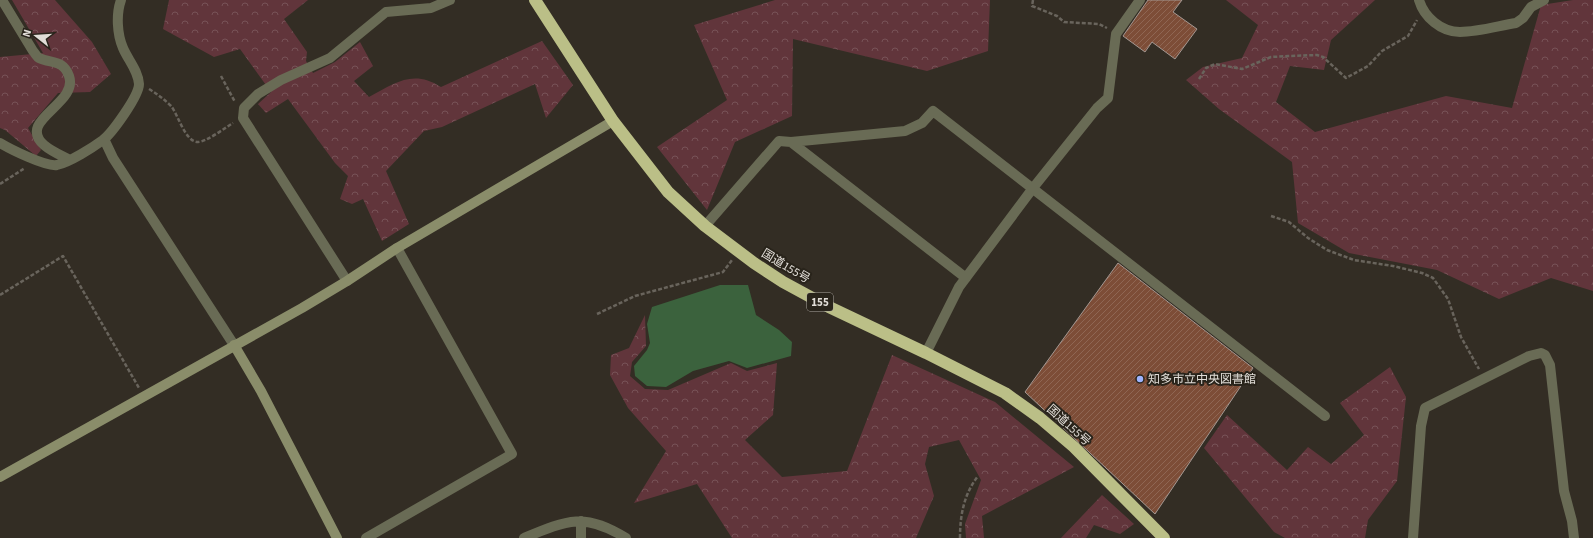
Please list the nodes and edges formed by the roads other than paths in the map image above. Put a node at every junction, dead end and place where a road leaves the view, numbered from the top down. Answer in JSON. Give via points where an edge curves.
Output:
{"nodes":[{"id":1,"x":2,"y":0,"type":"edge"},
{"id":2,"x":121,"y":0,"type":"edge"},
{"id":3,"x":450,"y":0,"type":"edge"},
{"id":4,"x":535,"y":0,"type":"edge"},
{"id":5,"x":1140,"y":0,"type":"edge"},
{"id":6,"x":1419,"y":0,"type":"edge"},
{"id":7,"x":1544,"y":0,"type":"edge"},
{"id":8,"x":613,"y":121,"type":"junction"},
{"id":9,"x":104,"y":139,"type":"junction"},
{"id":10,"x":791,"y":142,"type":"junction"},
{"id":11,"x":0,"y":143,"type":"edge"},
{"id":12,"x":68,"y":159,"type":"junction"},
{"id":13,"x":1033,"y":188,"type":"junction"},
{"id":14,"x":705,"y":226,"type":"junction"},
{"id":15,"x":397,"y":248,"type":"junction"},
{"id":16,"x":966,"y":278,"type":"junction"},
{"id":17,"x":347,"y":281,"type":"junction"},
{"id":18,"x":234,"y":345,"type":"junction"},
{"id":19,"x":926,"y":353,"type":"junction"},
{"id":20,"x":1325,"y":416,"type":"dead end"},
{"id":21,"x":0,"y":477,"type":"edge"},
{"id":22,"x":581,"y":521,"type":"junction"},
{"id":23,"x":337,"y":538,"type":"edge"},
{"id":24,"x":366,"y":538,"type":"edge"},
{"id":25,"x":524,"y":538,"type":"edge"},
{"id":26,"x":581,"y":538,"type":"edge"},
{"id":27,"x":626,"y":538,"type":"edge"},
{"id":28,"x":1164,"y":538,"type":"edge"},
{"id":29,"x":1413,"y":538,"type":"edge"},
{"id":30,"x":1574,"y":538,"type":"edge"}],
"edges":[{"from":1,"to":12,"type":"street","via":[[39,58],[60,64],[69,76],[70,90],[42,118],[38,130],[43,145]]},
{"from":2,"to":9,"type":"street","via":[[118,10],[119,33],[122,47],[135,69],[139,85],[132,103]]},
{"from":3,"to":17,"type":"street","via":[[431,8],[386,12],[330,58],[281,80],[258,94],[244,108],[243,118]]},
{"from":4,"to":8,"type":"highway","name":"国道155号","number":"155"},
{"from":5,"to":13,"type":"street","via":[[1116,34],[1108,98],[1097,108]]},
{"from":6,"to":7,"type":"street","via":[[1422,10],[1439,26],[1460,32],[1516,23],[1531,7]]},
{"from":8,"to":14,"type":"highway","name":"国道155号","number":"155","via":[[668,192]]},
{"from":8,"to":15,"type":"street"},
{"from":9,"to":12,"type":"street"},
{"from":9,"to":18,"type":"street","via":[[113,158]]},
{"from":10,"to":13,"type":"street","via":[[905,131],[922,123],[933,111]]},
{"from":10,"to":14,"type":"street","via":[[779,141]]},
{"from":10,"to":16,"type":"street"},
{"from":11,"to":12,"type":"street","via":[[35,159],[56,165]]},
{"from":13,"to":16,"type":"street"},
{"from":13,"to":20,"type":"street"},
{"from":14,"to":19,"type":"highway","name":"国道155号","number":"155","via":[[783,282]]},
{"from":15,"to":17,"type":"street"},
{"from":15,"to":24,"type":"street","via":[[512,454]]},
{"from":16,"to":19,"type":"street"},
{"from":17,"to":18,"type":"street"},
{"from":18,"to":21,"type":"street"},
{"from":18,"to":23,"type":"street","via":[[254,378]]},
{"from":19,"to":28,"type":"highway","name":"国道155号","number":"155","via":[[1004,393],[1040,418],[1074,447]]},
{"from":22,"to":25,"type":"street","via":[[566,522]]},
{"from":22,"to":26,"type":"street"},
{"from":22,"to":27,"type":"street","via":[[609,527]]},
{"from":29,"to":30,"type":"street","via":[[1420,426],[1425,408],[1529,356],[1540,353],[1545,355],[1550,365],[1564,491]]}]}
